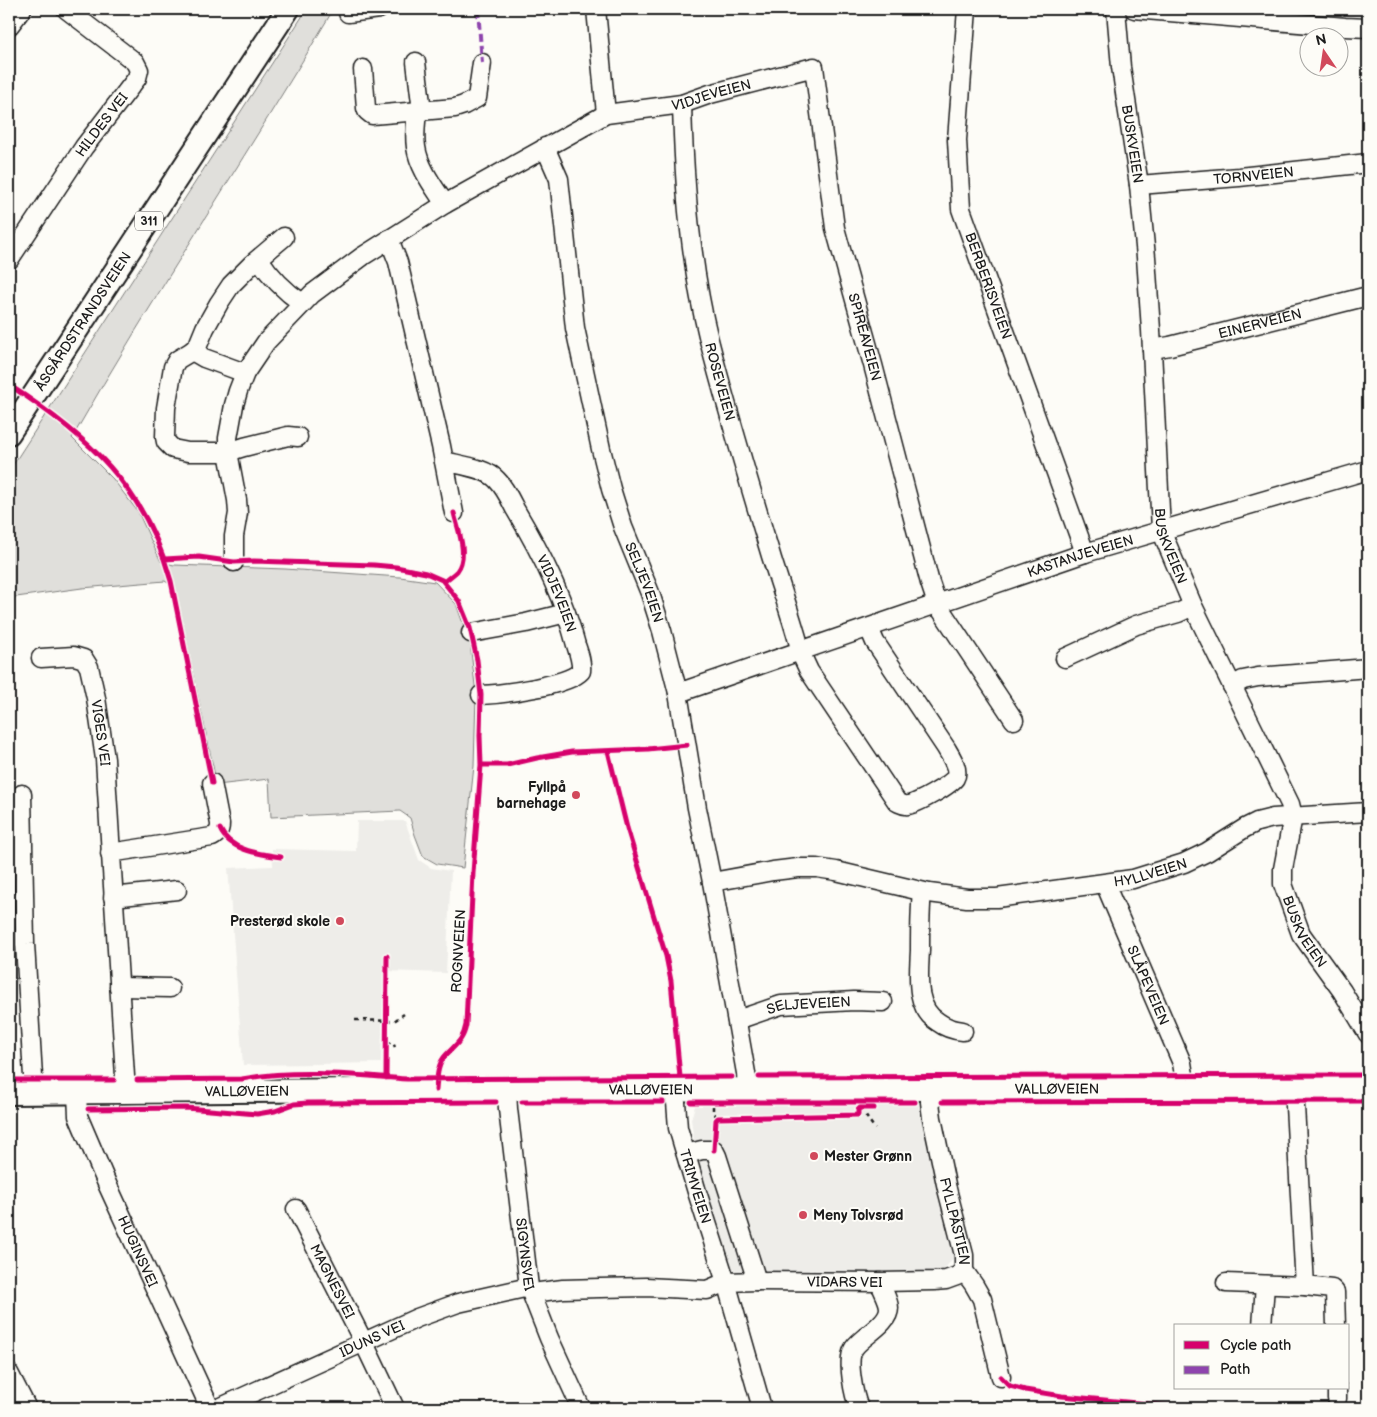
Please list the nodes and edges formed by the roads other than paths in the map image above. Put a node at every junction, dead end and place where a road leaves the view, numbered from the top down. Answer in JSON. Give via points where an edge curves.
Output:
{"nodes":[{"id":1,"x":22,"y":9,"type":"edge"},
{"id":2,"x":66,"y":9,"type":"edge"},
{"id":3,"x":288,"y":9,"type":"edge"},
{"id":4,"x":379,"y":9,"type":"edge"},
{"id":5,"x":596,"y":9,"type":"edge"},
{"id":6,"x":967,"y":9,"type":"edge"},
{"id":7,"x":1116,"y":9,"type":"edge"},
{"id":8,"x":1134,"y":9,"type":"edge"},
{"id":9,"x":348,"y":13,"type":"dead end"},
{"id":10,"x":9,"y":26,"type":"edge"},
{"id":11,"x":1368,"y":28,"type":"edge"},
{"id":12,"x":416,"y":62,"type":"dead end"},
{"id":13,"x":482,"y":62,"type":"dead end"},
{"id":14,"x":814,"y":67,"type":"joint"},
{"id":15,"x":362,"y":69,"type":"dead end"},
{"id":16,"x":682,"y":104,"type":"junction"},
{"id":17,"x":419,"y":111,"type":"junction"},
{"id":18,"x":606,"y":114,"type":"junction"},
{"id":19,"x":545,"y":147,"type":"junction"},
{"id":20,"x":1368,"y":163,"type":"edge"},
{"id":21,"x":1139,"y":185,"type":"junction"},
{"id":22,"x":445,"y":204,"type":"junction"},
{"id":23,"x":284,"y":237,"type":"dead end"},
{"id":24,"x":389,"y":239,"type":"junction"},
{"id":25,"x":259,"y":259,"type":"junction"},
{"id":26,"x":9,"y":260,"type":"edge"},
{"id":27,"x":1368,"y":296,"type":"edge"},
{"id":28,"x":302,"y":304,"type":"junction"},
{"id":29,"x":1152,"y":348,"type":"junction"},
{"id":30,"x":192,"y":351,"type":"junction"},
{"id":31,"x":245,"y":373,"type":"junction"},
{"id":32,"x":9,"y":433,"type":"edge"},
{"id":33,"x":298,"y":437,"type":"dead end"},
{"id":34,"x":228,"y":452,"type":"junction"},
{"id":35,"x":444,"y":461,"type":"junction"},
{"id":36,"x":1368,"y":470,"type":"edge"},
{"id":37,"x":454,"y":513,"type":"dead end"},
{"id":38,"x":1161,"y":530,"type":"junction"},
{"id":39,"x":1085,"y":553,"type":"junction"},
{"id":40,"x":234,"y":562,"type":"dead end"},
{"id":41,"x":937,"y":604,"type":"junction"},
{"id":42,"x":1193,"y":606,"type":"junction"},
{"id":43,"x":566,"y":613,"type":"junction"},
{"id":44,"x":869,"y":628,"type":"junction"},
{"id":45,"x":471,"y":633,"type":"dead end"},
{"id":46,"x":801,"y":651,"type":"junction"},
{"id":47,"x":41,"y":658,"type":"dead end"},
{"id":48,"x":1065,"y":658,"type":"dead end"},
{"id":49,"x":1368,"y":668,"type":"edge"},
{"id":50,"x":1232,"y":686,"type":"junction"},
{"id":51,"x":678,"y":693,"type":"junction"},
{"id":52,"x":481,"y":695,"type":"dead end"},
{"id":53,"x":1014,"y":720,"type":"dead end"},
{"id":54,"x":212,"y":783,"type":"dead end"},
{"id":55,"x":22,"y":794,"type":"dead end"},
{"id":56,"x":1368,"y":812,"type":"edge"},
{"id":57,"x":1293,"y":816,"type":"junction"},
{"id":58,"x":110,"y":853,"type":"junction"},
{"id":59,"x":712,"y":882,"type":"junction"},
{"id":60,"x":1105,"y":884,"type":"junction"},
{"id":61,"x":178,"y":890,"type":"dead end"},
{"id":62,"x":922,"y":892,"type":"junction"},
{"id":63,"x":113,"y":897,"type":"junction"},
{"id":64,"x":119,"y":987,"type":"junction"},
{"id":65,"x":170,"y":988,"type":"dead end"},
{"id":66,"x":882,"y":1002,"type":"dead end"},
{"id":67,"x":737,"y":1020,"type":"junction"},
{"id":68,"x":963,"y":1031,"type":"dead end"},
{"id":69,"x":1368,"y":1034,"type":"edge"},
{"id":70,"x":1185,"y":1088,"type":"junction"},
{"id":71,"x":1294,"y":1088,"type":"junction"},
{"id":72,"x":1368,"y":1088,"type":"edge"},
{"id":73,"x":675,"y":1089,"type":"junction"},
{"id":74,"x":747,"y":1089,"type":"junction"},
{"id":75,"x":930,"y":1089,"type":"junction"},
{"id":76,"x":508,"y":1090,"type":"junction"},
{"id":77,"x":77,"y":1092,"type":"junction"},
{"id":78,"x":126,"y":1092,"type":"junction"},
{"id":79,"x":9,"y":1093,"type":"edge"},
{"id":80,"x":34,"y":1093,"type":"junction"},
{"id":81,"x":686,"y":1154,"type":"junction"},
{"id":82,"x":296,"y":1209,"type":"dead end"},
{"id":83,"x":964,"y":1271,"type":"junction"},
{"id":84,"x":757,"y":1281,"type":"junction"},
{"id":85,"x":726,"y":1282,"type":"junction"},
{"id":86,"x":880,"y":1282,"type":"junction"},
{"id":87,"x":1226,"y":1283,"type":"dead end"},
{"id":88,"x":1265,"y":1285,"type":"junction"},
{"id":89,"x":1305,"y":1286,"type":"junction"},
{"id":90,"x":531,"y":1290,"type":"junction"},
{"id":91,"x":1262,"y":1324,"type":"edge"},
{"id":92,"x":1336,"y":1324,"type":"edge"},
{"id":93,"x":364,"y":1343,"type":"junction"},
{"id":94,"x":9,"y":1372,"type":"edge"},
{"id":95,"x":1001,"y":1377,"type":"dead end"},
{"id":96,"x":27,"y":1408,"type":"edge"},
{"id":97,"x":210,"y":1408,"type":"edge"},
{"id":98,"x":220,"y":1408,"type":"edge"},
{"id":99,"x":395,"y":1408,"type":"edge"},
{"id":100,"x":581,"y":1408,"type":"edge"},
{"id":101,"x":762,"y":1408,"type":"edge"},
{"id":102,"x":859,"y":1408,"type":"edge"}],
"edges":[{"from":1,"to":10,"type":"street"},
{"from":2,"to":26,"type":"street","name":"HILDES VEI","via":[[135,62],[139,70],[137,78],[84,147]]},
{"from":3,"to":32,"type":"main road","name":"ÅSGÅRDSTRANDSVEIEN","number":"311"},
{"from":4,"to":9,"type":"street"},
{"from":5,"to":18,"type":"street"},
{"from":6,"to":39,"type":"street","name":"BERBERISVEIEN","via":[[957,140],[962,209]]},
{"from":7,"to":21,"type":"street","name":"BUSKVEIEN"},
{"from":8,"to":11,"type":"street"},
{"from":12,"to":17,"type":"street"},
{"from":13,"to":17,"type":"street","via":[[477,98],[455,108]]},
{"from":14,"to":16,"type":"street","name":"VIDJEVEIEN"},
{"from":14,"to":41,"type":"street","name":"SPIREAVEIEN","via":[[835,228]]},
{"from":15,"to":17,"type":"street","via":[[366,108],[370,114]]},
{"from":16,"to":18,"type":"street","name":"VIDJEVEIEN"},
{"from":16,"to":46,"type":"street","name":"ROSEVEIEN","via":[[689,225],[707,331]]},
{"from":17,"to":22,"type":"street","via":[[415,136],[419,161]]},
{"from":18,"to":19,"type":"street","name":"VIDJEVEIEN"},
{"from":19,"to":22,"type":"street","name":"VIDJEVEIEN"},
{"from":19,"to":51,"type":"street","name":"SELJEVEIEN","via":[[559,179],[575,328],[601,450],[623,527],[656,612]]},
{"from":20,"to":21,"type":"street","name":"TORNVEIEN"},
{"from":21,"to":29,"type":"street","name":"BUSKVEIEN"},
{"from":22,"to":24,"type":"street","name":"VIDJEVEIEN"},
{"from":23,"to":25,"type":"street"},
{"from":24,"to":28,"type":"street","name":"VIDJEVEIEN"},
{"from":24,"to":35,"type":"street","via":[[398,262]]},
{"from":25,"to":28,"type":"street"},
{"from":25,"to":30,"type":"street","via":[[231,285],[198,346]]},
{"from":27,"to":29,"type":"street","name":"EINERVEIEN"},
{"from":28,"to":31,"type":"street","name":"VIDJEVEIEN","via":[[266,342]]},
{"from":29,"to":38,"type":"street","name":"BUSKVEIEN"},
{"from":30,"to":31,"type":"street"},
{"from":30,"to":34,"type":"street","via":[[173,366],[166,408],[166,442],[173,449],[188,452]]},
{"from":31,"to":34,"type":"street","name":"VIDJEVEIEN","via":[[234,405]]},
{"from":33,"to":34,"type":"street","via":[[288,436]]},
{"from":34,"to":40,"type":"street","name":"VIDJEVEIEN","via":[[238,513]]},
{"from":35,"to":37,"type":"street"},
{"from":35,"to":43,"type":"street","name":"VIDJEVEIEN","via":[[477,469],[497,479],[529,532]]},
{"from":36,"to":38,"type":"street","name":"KASTANJEVEIEN"},
{"from":38,"to":39,"type":"street","name":"KASTANJEVEIEN"},
{"from":38,"to":42,"type":"street","name":"BUSKVEIEN"},
{"from":39,"to":41,"type":"street","name":"KASTANJEVEIEN"},
{"from":41,"to":44,"type":"street","name":"KASTANJEVEIEN"},
{"from":41,"to":53,"type":"street"},
{"from":42,"to":48,"type":"street","via":[[1136,625]]},
{"from":42,"to":50,"type":"street","name":"BUSKVEIEN"},
{"from":43,"to":45,"type":"street"},
{"from":43,"to":52,"type":"street","name":"VIDJEVEIEN","via":[[582,665],[578,674],[552,684]]},
{"from":44,"to":46,"type":"street","name":"KASTANJEVEIEN"},
{"from":44,"to":46,"type":"street","via":[[880,650],[951,756],[956,770],[955,778],[950,782],[910,805],[897,802],[809,671]]},
{"from":46,"to":51,"type":"street","name":"KASTANJEVEIEN"},
{"from":47,"to":58,"type":"street","name":"VIGES VEI","via":[[74,656],[84,659],[89,667],[105,759]]},
{"from":49,"to":50,"type":"street","via":[[1258,676]]},
{"from":50,"to":57,"type":"street","name":"BUSKVEIEN"},
{"from":51,"to":59,"type":"street","name":"SELJEVEIEN"},
{"from":54,"to":58,"type":"street","via":[[220,824],[217,834]]},
{"from":55,"to":80,"type":"street","via":[[25,944]]},
{"from":56,"to":57,"type":"street","name":"HYLLVEIEN"},
{"from":57,"to":60,"type":"street","name":"HYLLVEIEN","via":[[1256,822],[1184,863]]},
{"from":57,"to":69,"type":"street","name":"BUSKVEIEN","via":[[1283,884],[1301,934]]},
{"from":58,"to":63,"type":"street","name":"VIGES VEI"},
{"from":59,"to":62,"type":"street","name":"HYLLVEIEN","via":[[772,870],[817,868]]},
{"from":59,"to":67,"type":"street","name":"SELJEVEIEN"},
{"from":60,"to":62,"type":"street","name":"HYLLVEIEN","via":[[997,898]]},
{"from":60,"to":70,"type":"street","name":"SLÅPEVEIEN","via":[[1182,1063]]},
{"from":61,"to":63,"type":"street"},
{"from":62,"to":68,"type":"street","via":[[921,1000],[931,1018],[952,1030]]},
{"from":63,"to":64,"type":"street","name":"VIGES VEI"},
{"from":64,"to":65,"type":"street"},
{"from":64,"to":78,"type":"street","name":"VIGES VEI"},
{"from":66,"to":67,"type":"street","name":"SELJEVEIEN","via":[[782,1005]]},
{"from":67,"to":74,"type":"street","name":"SELJEVEIEN"},
{"from":70,"to":71,"type":"main road","name":"VALLØVEIEN"},
{"from":70,"to":75,"type":"main road","name":"VALLØVEIEN"},
{"from":71,"to":72,"type":"main road","name":"VALLØVEIEN"},
{"from":71,"to":89,"type":"street"},
{"from":73,"to":74,"type":"main road","name":"VALLØVEIEN"},
{"from":73,"to":76,"type":"main road","name":"VALLØVEIEN"},
{"from":73,"to":81,"type":"street","name":"TRIMVEIEN","via":[[678,1128]]},
{"from":74,"to":75,"type":"main road","name":"VALLØVEIEN"},
{"from":75,"to":83,"type":"street","name":"FYLLPÅSTIEN","via":[[932,1118],[964,1255]]},
{"from":76,"to":78,"type":"main road","name":"VALLØVEIEN"},
{"from":76,"to":90,"type":"street","name":"SIGYNSVEI"},
{"from":77,"to":78,"type":"main road","name":"VALLØVEIEN"},
{"from":77,"to":80,"type":"main road","name":"VALLØVEIEN"},
{"from":77,"to":97,"type":"street","name":"HUGINSVEI","via":[[78,1116]]},
{"from":79,"to":80,"type":"main road","name":"VALLØVEIEN"},
{"from":81,"to":84,"type":"street","via":[[714,1150]]},
{"from":81,"to":85,"type":"street","name":"TRIMVEIEN"},
{"from":82,"to":93,"type":"street","name":"MAGNESVEI"},
{"from":83,"to":86,"type":"street","via":[[946,1280]]},
{"from":83,"to":95,"type":"street","name":"FYLLPÅSTIEN","via":[[982,1299]]},
{"from":84,"to":85,"type":"street","name":"VIDARS VEI"},
{"from":84,"to":86,"type":"street","name":"VIDARS VEI"},
{"from":85,"to":90,"type":"street","via":[[707,1290],[646,1287]]},
{"from":85,"to":101,"type":"street","name":"TRIMVEIEN"},
{"from":86,"to":102,"type":"street","name":"VIDARS VEI","via":[[888,1313],[852,1350],[850,1361]]},
{"from":87,"to":88,"type":"street"},
{"from":88,"to":89,"type":"street"},
{"from":88,"to":91,"type":"street"},
{"from":89,"to":92,"type":"street","via":[[1334,1290]]},
{"from":90,"to":93,"type":"street","name":"IDUNS VEI","via":[[518,1288],[458,1303]]},
{"from":90,"to":100,"type":"street","name":"SIGYNSVEI"},
{"from":93,"to":98,"type":"street","name":"IDUNS VEI"},
{"from":93,"to":99,"type":"street","name":"MAGNESVEI"},
{"from":94,"to":96,"type":"street"}]}
